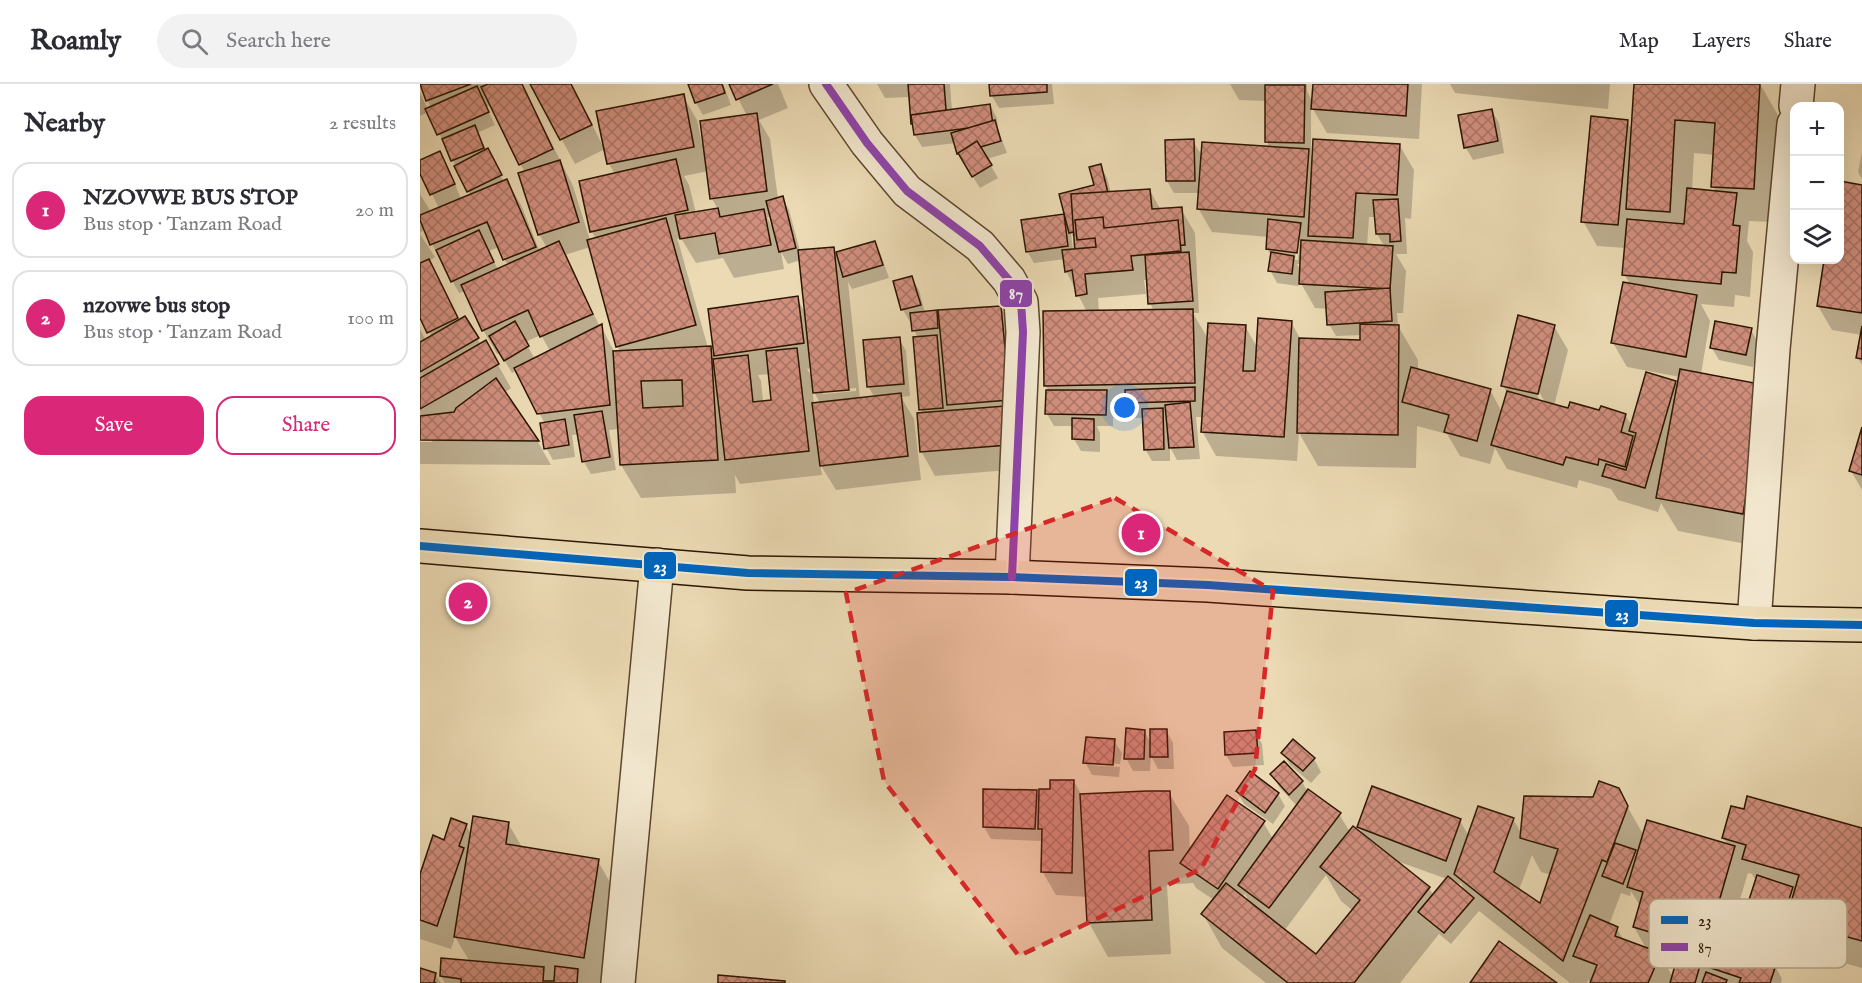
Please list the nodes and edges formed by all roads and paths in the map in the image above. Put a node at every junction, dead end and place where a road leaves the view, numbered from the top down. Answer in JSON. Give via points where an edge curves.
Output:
{"nodes":[{"id":1,"x":826,"y":84,"type":"edge"},
{"id":2,"x":1798,"y":84,"type":"edge"},
{"id":3,"x":1796,"y":102,"type":"edge"},
{"id":4,"x":1791,"y":156,"type":"edge"},
{"id":5,"x":420,"y":546,"type":"edge"},
{"id":6,"x":657,"y":565,"type":"junction"},
{"id":7,"x":1012,"y":577,"type":"junction"},
{"id":8,"x":1754,"y":623,"type":"junction"},
{"id":9,"x":1862,"y":626,"type":"edge"},
{"id":10,"x":618,"y":983,"type":"edge"}],
"edges":[{"from":1,"to":7,"type":"street","via":[[907,191],[980,246],[1009,280],[1021,302]]},
{"from":2,"to":3,"type":"street"},
{"from":4,"to":8,"type":"street"},
{"from":5,"to":6,"type":"highway"},
{"from":6,"to":7,"type":"highway","via":[[748,573]]},
{"from":6,"to":10,"type":"street"},
{"from":7,"to":8,"type":"highway","via":[[1208,585]]},
{"from":8,"to":9,"type":"highway"}]}
